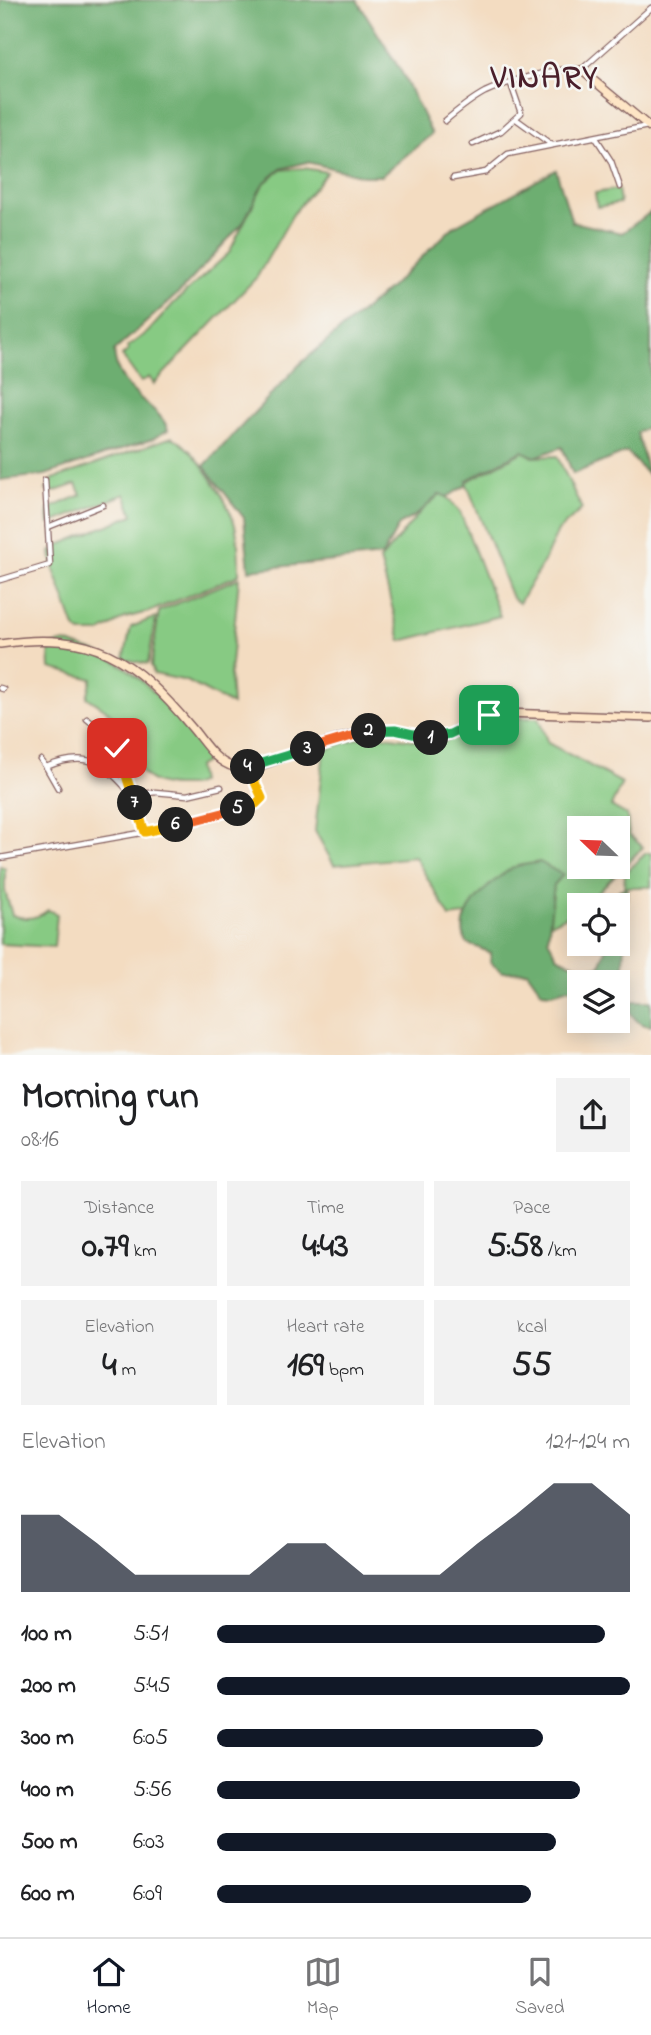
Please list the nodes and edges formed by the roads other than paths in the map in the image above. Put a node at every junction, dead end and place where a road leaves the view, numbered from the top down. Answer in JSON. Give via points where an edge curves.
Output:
{"nodes":[{"id":1,"x":650,"y":11,"type":"edge"},
{"id":2,"x":581,"y":70,"type":"junction"},
{"id":3,"x":511,"y":84,"type":"junction"},
{"id":4,"x":516,"y":119,"type":"junction"},
{"id":5,"x":445,"y":121,"type":"dead end"},
{"id":6,"x":650,"y":127,"type":"edge"},
{"id":7,"x":596,"y":138,"type":"junction"},
{"id":8,"x":473,"y":145,"type":"dead end"},
{"id":9,"x":553,"y":146,"type":"junction"},
{"id":10,"x":453,"y":178,"type":"dead end"},
{"id":11,"x":620,"y":187,"type":"dead end"},
{"id":12,"x":45,"y":480,"type":"dead end"},
{"id":13,"x":103,"y":505,"type":"dead end"},
{"id":14,"x":48,"y":527,"type":"junction"},
{"id":15,"x":0,"y":580,"type":"edge"},
{"id":16,"x":0,"y":644,"type":"edge"},
{"id":17,"x":651,"y":718,"type":"edge"},
{"id":18,"x":88,"y":719,"type":"dead end"},
{"id":19,"x":41,"y":760,"type":"dead end"},
{"id":20,"x":46,"y":767,"type":"junction"},
{"id":21,"x":247,"y":768,"type":"junction"},
{"id":22,"x":222,"y":787,"type":"dead end"},
{"id":23,"x":58,"y":789,"type":"dead end"},
{"id":24,"x":133,"y":796,"type":"junction"},
{"id":25,"x":145,"y":832,"type":"junction"},
{"id":26,"x":0,"y":858,"type":"edge"}],
"edges":[{"from":1,"to":2,"type":"street"},
{"from":2,"to":3,"type":"street","via":[[566,69]]},
{"from":2,"to":6,"type":"main road"},
{"from":3,"to":4,"type":"street","via":[[521,113]]},
{"from":3,"to":5,"type":"street","via":[[484,93]]},
{"from":4,"to":8,"type":"street"},
{"from":4,"to":9,"type":"street"},
{"from":6,"to":7,"type":"street"},
{"from":7,"to":9,"type":"street"},
{"from":7,"to":11,"type":"street"},
{"from":9,"to":10,"type":"street","via":[[508,154],[486,172]]},
{"from":12,"to":14,"type":"street"},
{"from":13,"to":14,"type":"street"},
{"from":14,"to":15,"type":"street","via":[[50,565]]},
{"from":16,"to":21,"type":"main road","via":[[52,639],[85,644],[113,657],[174,708],[219,759],[232,767]]},
{"from":17,"to":21,"type":"main road","via":[[504,713],[480,718],[441,738],[371,730]]},
{"from":18,"to":24,"type":"street","via":[[117,748]]},
{"from":19,"to":20,"type":"street"},
{"from":20,"to":23,"type":"street"},
{"from":20,"to":24,"type":"street","via":[[71,758],[104,766]]},
{"from":21,"to":25,"type":"street","via":[[262,798],[256,804]]},
{"from":22,"to":24,"type":"street","via":[[187,795],[155,792]]},
{"from":24,"to":25,"type":"street"},
{"from":25,"to":26,"type":"street"}]}
